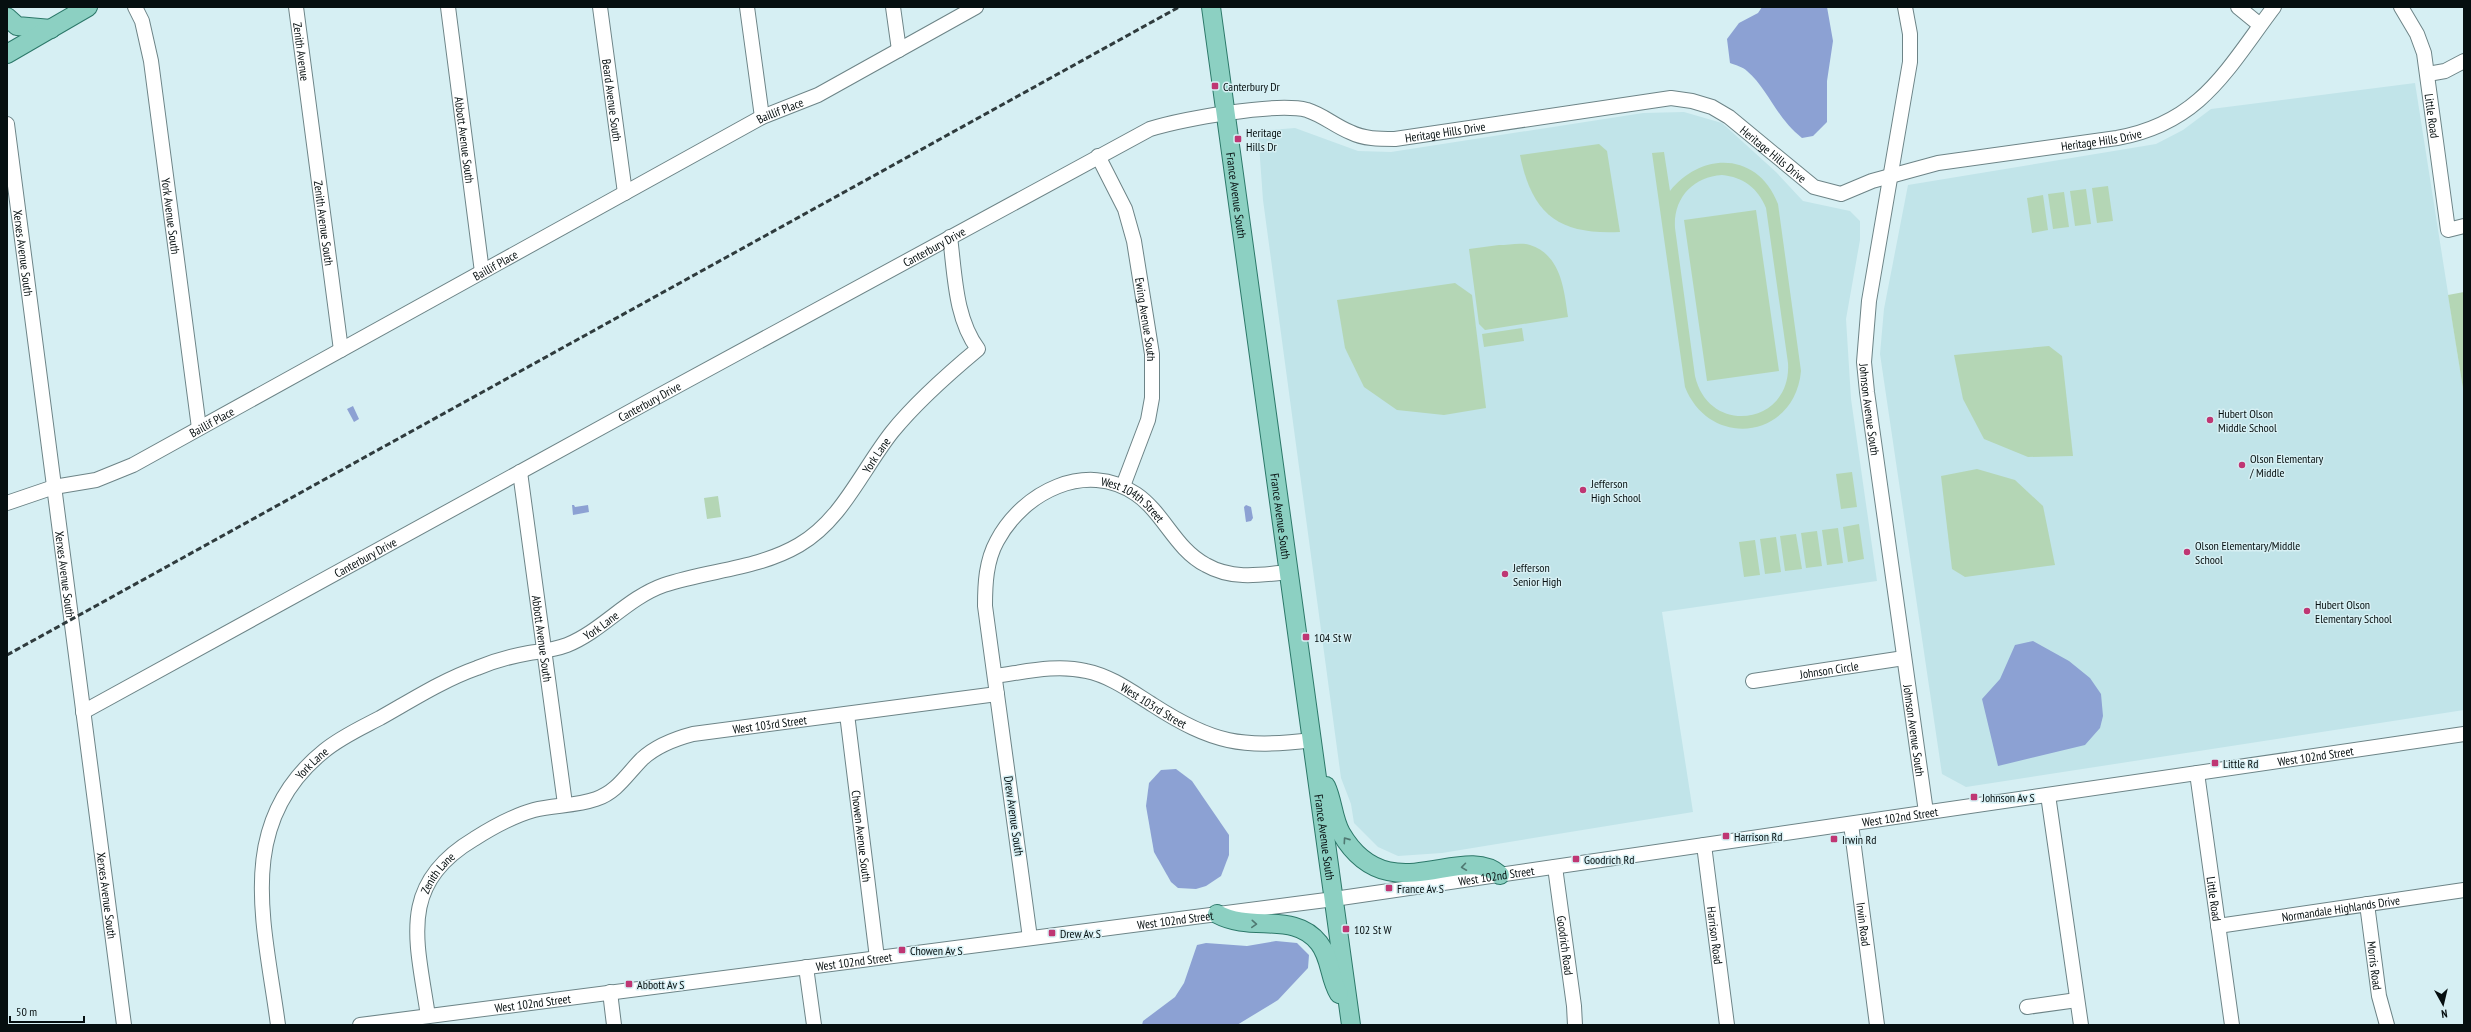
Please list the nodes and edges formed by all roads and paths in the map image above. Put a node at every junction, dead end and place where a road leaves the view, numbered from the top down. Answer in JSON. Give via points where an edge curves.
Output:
{"nodes":[{"id":1,"x":88,"y":7,"type":"edge"},
{"id":2,"x":135,"y":7,"type":"edge"},
{"id":3,"x":296,"y":7,"type":"edge"},
{"id":4,"x":448,"y":7,"type":"edge"},
{"id":5,"x":600,"y":7,"type":"edge"},
{"id":6,"x":747,"y":7,"type":"edge"},
{"id":7,"x":893,"y":7,"type":"edge"},
{"id":8,"x":976,"y":7,"type":"edge"},
{"id":9,"x":1211,"y":7,"type":"edge"},
{"id":10,"x":1905,"y":7,"type":"edge"},
{"id":11,"x":2238,"y":7,"type":"edge"},
{"id":12,"x":2274,"y":7,"type":"edge"},
{"id":13,"x":2401,"y":7,"type":"edge"},
{"id":14,"x":7,"y":17,"type":"edge"},
{"id":15,"x":2260,"y":25,"type":"junction"},
{"id":16,"x":51,"y":29,"type":"junction"},
{"id":17,"x":899,"y":50,"type":"junction"},
{"id":18,"x":7,"y":54,"type":"edge"},
{"id":19,"x":2464,"y":61,"type":"edge"},
{"id":20,"x":2428,"y":74,"type":"junction"},
{"id":21,"x":308,"y":96,"type":"joint"},
{"id":22,"x":1225,"y":115,"type":"junction"},
{"id":23,"x":762,"y":117,"type":"junction"},
{"id":24,"x":7,"y":124,"type":"edge"},
{"id":25,"x":1098,"y":156,"type":"junction"},
{"id":26,"x":1891,"y":175,"type":"junction"},
{"id":27,"x":625,"y":193,"type":"junction"},
{"id":28,"x":2464,"y":226,"type":"edge"},
{"id":29,"x":950,"y":237,"type":"junction"},
{"id":30,"x":482,"y":272,"type":"junction"},
{"id":31,"x":340,"y":350,"type":"junction"},
{"id":32,"x":199,"y":428,"type":"junction"},
{"id":33,"x":520,"y":472,"type":"junction"},
{"id":34,"x":1123,"y":486,"type":"junction"},
{"id":35,"x":54,"y":487,"type":"junction"},
{"id":36,"x":7,"y":503,"type":"edge"},
{"id":37,"x":1289,"y":572,"type":"junction"},
{"id":38,"x":544,"y":652,"type":"junction"},
{"id":39,"x":1904,"y":658,"type":"junction"},
{"id":40,"x":995,"y":676,"type":"junction"},
{"id":41,"x":1753,"y":681,"type":"dead end"},
{"id":42,"x":997,"y":694,"type":"junction"},
{"id":43,"x":83,"y":712,"type":"junction"},
{"id":44,"x":848,"y":714,"type":"junction"},
{"id":45,"x":2464,"y":734,"type":"edge"},
{"id":46,"x":1312,"y":740,"type":"junction"},
{"id":47,"x":2197,"y":773,"type":"junction"},
{"id":48,"x":1316,"y":775,"type":"junction"},
{"id":49,"x":2048,"y":794,"type":"junction"},
{"id":50,"x":565,"y":804,"type":"junction"},
{"id":51,"x":1926,"y":812,"type":"junction"},
{"id":52,"x":1851,"y":824,"type":"junction"},
{"id":53,"x":1704,"y":845,"type":"junction"},
{"id":54,"x":1555,"y":867,"type":"junction"},
{"id":55,"x":1500,"y":874,"type":"junction"},
{"id":56,"x":2464,"y":890,"type":"edge"},
{"id":57,"x":1334,"y":899,"type":"junction"},
{"id":58,"x":2368,"y":904,"type":"junction"},
{"id":59,"x":1217,"y":914,"type":"junction"},
{"id":60,"x":2218,"y":926,"type":"junction"},
{"id":61,"x":1030,"y":938,"type":"junction"},
{"id":62,"x":877,"y":958,"type":"junction"},
{"id":63,"x":806,"y":967,"type":"junction"},
{"id":64,"x":610,"y":992,"type":"junction"},
{"id":65,"x":2077,"y":1000,"type":"junction"},
{"id":66,"x":1348,"y":1002,"type":"junction"},
{"id":67,"x":2027,"y":1007,"type":"dead end"},
{"id":68,"x":428,"y":1016,"type":"junction"},
{"id":69,"x":124,"y":1025,"type":"edge"},
{"id":70,"x":278,"y":1025,"type":"edge"},
{"id":71,"x":360,"y":1025,"type":"edge"},
{"id":72,"x":614,"y":1025,"type":"edge"},
{"id":73,"x":814,"y":1025,"type":"edge"},
{"id":74,"x":1351,"y":1025,"type":"edge"},
{"id":75,"x":1575,"y":1025,"type":"edge"},
{"id":76,"x":1727,"y":1025,"type":"edge"},
{"id":77,"x":1877,"y":1025,"type":"edge"},
{"id":78,"x":2081,"y":1025,"type":"edge"},
{"id":79,"x":2232,"y":1025,"type":"edge"},
{"id":80,"x":2387,"y":1025,"type":"edge"}],
"edges":[{"from":1,"to":16,"type":"main road"},
{"from":2,"to":32,"type":"street","name":"York Avenue South","via":[[142,21],[151,61]]},
{"from":3,"to":21,"type":"street","name":"Zenith Avenue"},
{"from":4,"to":30,"type":"street","name":"Abbott Avenue South"},
{"from":5,"to":27,"type":"street","name":"Beard Avenue South"},
{"from":6,"to":23,"type":"street"},
{"from":7,"to":17,"type":"street"},
{"from":8,"to":17,"type":"street","name":"Baillif Place"},
{"from":9,"to":22,"type":"main road","name":"France Avenue South"},
{"from":10,"to":26,"type":"street","name":"Johnson Avenue South","via":[[1910,34],[1910,62]]},
{"from":11,"to":15,"type":"street"},
{"from":12,"to":15,"type":"street","name":"Heritage Hills Drive"},
{"from":13,"to":20,"type":"street","name":"Little Road","via":[[2417,34]]},
{"from":14,"to":16,"type":"main road","via":[[17,26]]},
{"from":15,"to":26,"type":"street","name":"Heritage Hills Drive","via":[[2211,90],[2181,115],[2161,126],[2140,134],[1938,164]]},
{"from":16,"to":18,"type":"main road"},
{"from":17,"to":23,"type":"street","name":"Baillif Place","via":[[818,96]]},
{"from":19,"to":20,"type":"street","via":[[2445,70]]},
{"from":20,"to":28,"type":"street","name":"Little Road","via":[[2448,230]]},
{"from":21,"to":31,"type":"street","name":"Zenith Avenue South"},
{"from":22,"to":25,"type":"street","name":"Canterbury Drive","via":[[1184,120],[1150,129]]},
{"from":22,"to":26,"type":"street","name":"Heritage Hills Drive","via":[[1290,107],[1322,116],[1349,132],[1379,139],[1671,98],[1712,107],[1730,117],[1802,179],[1827,192],[1841,194]]},
{"from":22,"to":37,"type":"main road","name":"France Avenue South"},
{"from":23,"to":27,"type":"street","name":"Baillif Place"},
{"from":24,"to":35,"type":"street","name":"Xerxes Avenue South"},
{"from":25,"to":29,"type":"street","name":"Canterbury Drive"},
{"from":25,"to":34,"type":"street","name":"Ewing Avenue South","via":[[1124,209],[1134,241],[1152,354],[1153,383],[1148,420]]},
{"from":26,"to":39,"type":"street","name":"Johnson Avenue South","via":[[1870,301],[1864,362]]},
{"from":27,"to":30,"type":"street","name":"Baillif Place"},
{"from":29,"to":33,"type":"street","name":"Canterbury Drive"},
{"from":29,"to":38,"type":"street","name":"York Lane","via":[[960,310],[969,337],[978,349],[919,402],[894,430],[871,459],[838,511],[803,543],[781,555],[758,563],[697,575],[660,586],[627,604],[569,644]]},
{"from":30,"to":31,"type":"street","name":"Baillif Place"},
{"from":31,"to":32,"type":"street","name":"Baillif Place"},
{"from":32,"to":35,"type":"street","name":"Baillif Place","via":[[115,474]]},
{"from":33,"to":38,"type":"street","name":"Abbott Avenue South"},
{"from":33,"to":43,"type":"street","name":"Canterbury Drive"},
{"from":34,"to":37,"type":"street","name":"West 104th Street","via":[[1146,503],[1191,556],[1206,566],[1241,576]]},
{"from":34,"to":40,"type":"street","name":"West 104th Street","via":[[1103,480],[1084,480],[1060,485],[1040,494],[1022,507],[1008,523],[996,542],[985,584],[985,606]]},
{"from":35,"to":36,"type":"street","name":"Baillif Place"},
{"from":35,"to":43,"type":"street","name":"Xerxes Avenue South"},
{"from":37,"to":46,"type":"main road","name":"France Avenue South"},
{"from":38,"to":50,"type":"street","name":"Abbott Avenue South"},
{"from":38,"to":70,"type":"street","name":"York Lane","via":[[503,659],[450,679],[325,750],[291,785],[268,830],[261,879]]},
{"from":39,"to":41,"type":"street","name":"Johnson Circle"},
{"from":39,"to":51,"type":"street","name":"Johnson Avenue South"},
{"from":40,"to":42,"type":"street","name":"Drew Avenue South"},
{"from":40,"to":46,"type":"street","name":"West 103rd Street","via":[[1066,668],[1087,671],[1108,678],[1175,719],[1215,738],[1259,745]]},
{"from":42,"to":44,"type":"street","name":"West 103rd Street"},
{"from":42,"to":61,"type":"street","name":"Drew Avenue South"},
{"from":43,"to":69,"type":"street","name":"Xerxes Avenue South"},
{"from":44,"to":50,"type":"street","name":"West 103rd Street","via":[[693,734],[674,739],[643,758],[609,792],[597,799]]},
{"from":44,"to":62,"type":"street","name":"Chowen Avenue South"},
{"from":45,"to":47,"type":"street","name":"West 102nd Street"},
{"from":46,"to":48,"type":"main road","name":"France Avenue South"},
{"from":47,"to":49,"type":"street","name":"West 102nd Street"},
{"from":47,"to":60,"type":"street","name":"Little Road"},
{"from":55,"to":48,"type":"main road","one_way":true,"via":[[1485,865],[1415,873],[1383,870],[1358,853],[1341,831],[1326,786]]},
{"from":48,"to":57,"type":"main road","name":"France Avenue South"},
{"from":49,"to":51,"type":"street","name":"West 102nd Street"},
{"from":49,"to":65,"type":"street"},
{"from":50,"to":68,"type":"street","name":"Zenith Lane","via":[[534,810],[499,823],[453,852],[438,866],[427,883],[420,901],[417,927]]},
{"from":51,"to":52,"type":"street","name":"West 102nd Street"},
{"from":52,"to":53,"type":"street","name":"West 102nd Street"},
{"from":52,"to":77,"type":"street","name":"Irwin Road"},
{"from":53,"to":54,"type":"street","name":"West 102nd Street"},
{"from":53,"to":76,"type":"street","name":"Harrison Road"},
{"from":54,"to":55,"type":"street","name":"West 102nd Street"},
{"from":54,"to":75,"type":"street","name":"Goodrich Road"},
{"from":55,"to":57,"type":"street","name":"West 102nd Street"},
{"from":56,"to":58,"type":"street","name":"Normandale Highlands Drive"},
{"from":57,"to":59,"type":"street","name":"West 102nd Street"},
{"from":57,"to":66,"type":"main road","name":"France Avenue South"},
{"from":58,"to":60,"type":"street","name":"Normandale Highlands Drive"},
{"from":58,"to":80,"type":"street","name":"Morris Road","via":[[2379,996]]},
{"from":59,"to":61,"type":"street","name":"West 102nd Street"},
{"from":59,"to":66,"type":"main road","one_way":true,"via":[[1245,924],[1292,925],[1309,933],[1327,956],[1338,992]]},
{"from":60,"to":79,"type":"street","name":"Little Road"},
{"from":61,"to":62,"type":"street","name":"West 102nd Street"},
{"from":62,"to":63,"type":"street","name":"West 102nd Street"},
{"from":63,"to":64,"type":"street","name":"West 102nd Street"},
{"from":63,"to":73,"type":"street"},
{"from":64,"to":68,"type":"street","name":"West 102nd Street"},
{"from":64,"to":72,"type":"street"},
{"from":65,"to":67,"type":"street"},
{"from":65,"to":78,"type":"street"},
{"from":66,"to":74,"type":"main road","name":"France Avenue South"},
{"from":68,"to":71,"type":"street","name":"West 102nd Street"}]}
